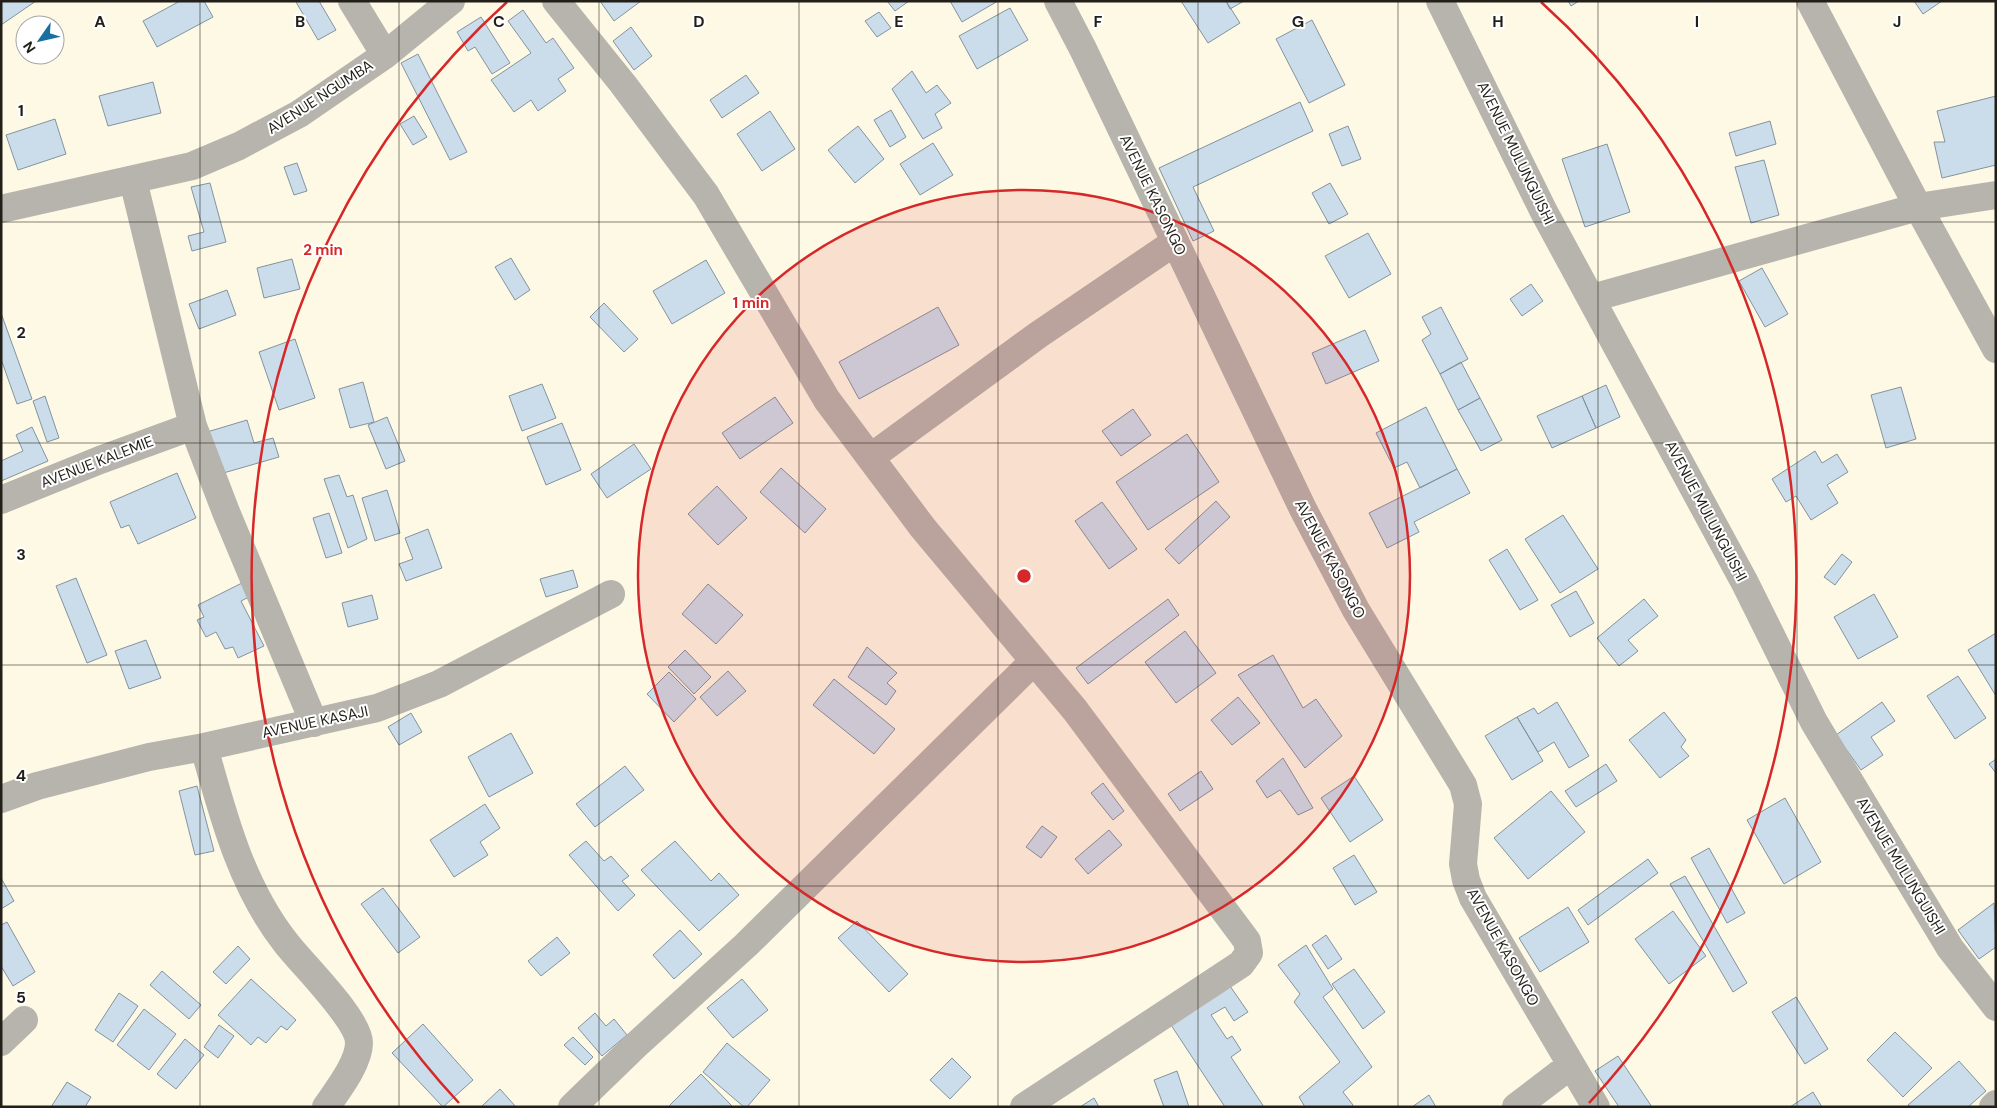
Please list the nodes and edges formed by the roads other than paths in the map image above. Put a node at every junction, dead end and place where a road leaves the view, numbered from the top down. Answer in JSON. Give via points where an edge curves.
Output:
{"nodes":[{"id":1,"x":352,"y":1,"type":"edge"},
{"id":2,"x":451,"y":1,"type":"edge"},
{"id":3,"x":556,"y":1,"type":"edge"},
{"id":4,"x":1058,"y":1,"type":"edge"},
{"id":5,"x":1440,"y":1,"type":"edge"},
{"id":6,"x":1810,"y":1,"type":"edge"},
{"id":7,"x":385,"y":55,"type":"junction"},
{"id":8,"x":133,"y":180,"type":"junction"},
{"id":9,"x":1996,"y":195,"type":"edge"},
{"id":10,"x":1918,"y":207,"type":"junction"},
{"id":11,"x":1,"y":209,"type":"edge"},
{"id":12,"x":1175,"y":242,"type":"junction"},
{"id":13,"x":1592,"y":298,"type":"junction"},
{"id":14,"x":1996,"y":349,"type":"edge"},
{"id":15,"x":193,"y":426,"type":"junction"},
{"id":16,"x":871,"y":457,"type":"junction"},
{"id":17,"x":1,"y":500,"type":"edge"},
{"id":18,"x":611,"y":594,"type":"dead end"},
{"id":19,"x":1034,"y":662,"type":"junction"},
{"id":20,"x":314,"y":723,"type":"junction"},
{"id":21,"x":204,"y":747,"type":"junction"},
{"id":22,"x":1,"y":799,"type":"edge"},
{"id":23,"x":1996,"y":1007,"type":"edge"},
{"id":24,"x":24,"y":1020,"type":"dead end"},
{"id":25,"x":1,"y":1042,"type":"edge"},
{"id":26,"x":1571,"y":1065,"type":"junction"},
{"id":27,"x":331,"y":1105,"type":"edge"},
{"id":28,"x":572,"y":1107,"type":"edge"},
{"id":29,"x":1024,"y":1107,"type":"edge"},
{"id":30,"x":1516,"y":1107,"type":"edge"},
{"id":31,"x":1596,"y":1107,"type":"edge"}],
"edges":[{"from":1,"to":7,"type":"street"},
{"from":2,"to":7,"type":"street","name":"AVENUE NGUMBA"},
{"from":3,"to":16,"type":"street","via":[[629,91],[706,195],[827,400]]},
{"from":4,"to":12,"type":"street","name":"AVENUE KASONGO"},
{"from":5,"to":13,"type":"street","name":"AVENUE MULUNGUISHI","via":[[1544,212]]},
{"from":6,"to":10,"type":"street"},
{"from":7,"to":8,"type":"street","name":"AVENUE NGUMBA","via":[[299,114],[239,146],[192,166]]},
{"from":8,"to":11,"type":"street","name":"AVENUE NGUMBA"},
{"from":8,"to":15,"type":"street"},
{"from":9,"to":10,"type":"street"},
{"from":10,"to":13,"type":"street"},
{"from":10,"to":14,"type":"street"},
{"from":12,"to":16,"type":"street","via":[[1038,335]]},
{"from":12,"to":26,"type":"street","name":"AVENUE KASONGO","via":[[1303,509],[1356,610],[1463,785],[1468,804],[1463,864],[1466,880],[1473,898]]},
{"from":13,"to":23,"type":"street","name":"AVENUE MULUNGUISHI","via":[[1745,583],[1814,722],[1950,948]]},
{"from":15,"to":17,"type":"street","name":"AVENUE KALEMIE"},
{"from":15,"to":20,"type":"street"},
{"from":16,"to":19,"type":"street","via":[[923,528]]},
{"from":18,"to":20,"type":"street","name":"AVENUE KASAJI","via":[[439,684],[378,708]]},
{"from":19,"to":28,"type":"street","via":[[760,932]]},
{"from":19,"to":29,"type":"street","via":[[1075,710],[1198,873],[1247,941],[1249,953],[1240,964]]},
{"from":20,"to":21,"type":"street","name":"AVENUE KASAJI"},
{"from":21,"to":22,"type":"street","name":"AVENUE KASAJI","via":[[140,759],[37,786]]},
{"from":21,"to":27,"type":"street","via":[[238,859],[260,904],[285,942],[346,1012],[356,1029],[359,1043],[356,1060]]},
{"from":24,"to":25,"type":"street"},
{"from":26,"to":30,"type":"street"},
{"from":26,"to":31,"type":"street","name":"AVENUE KASONGO"}]}
